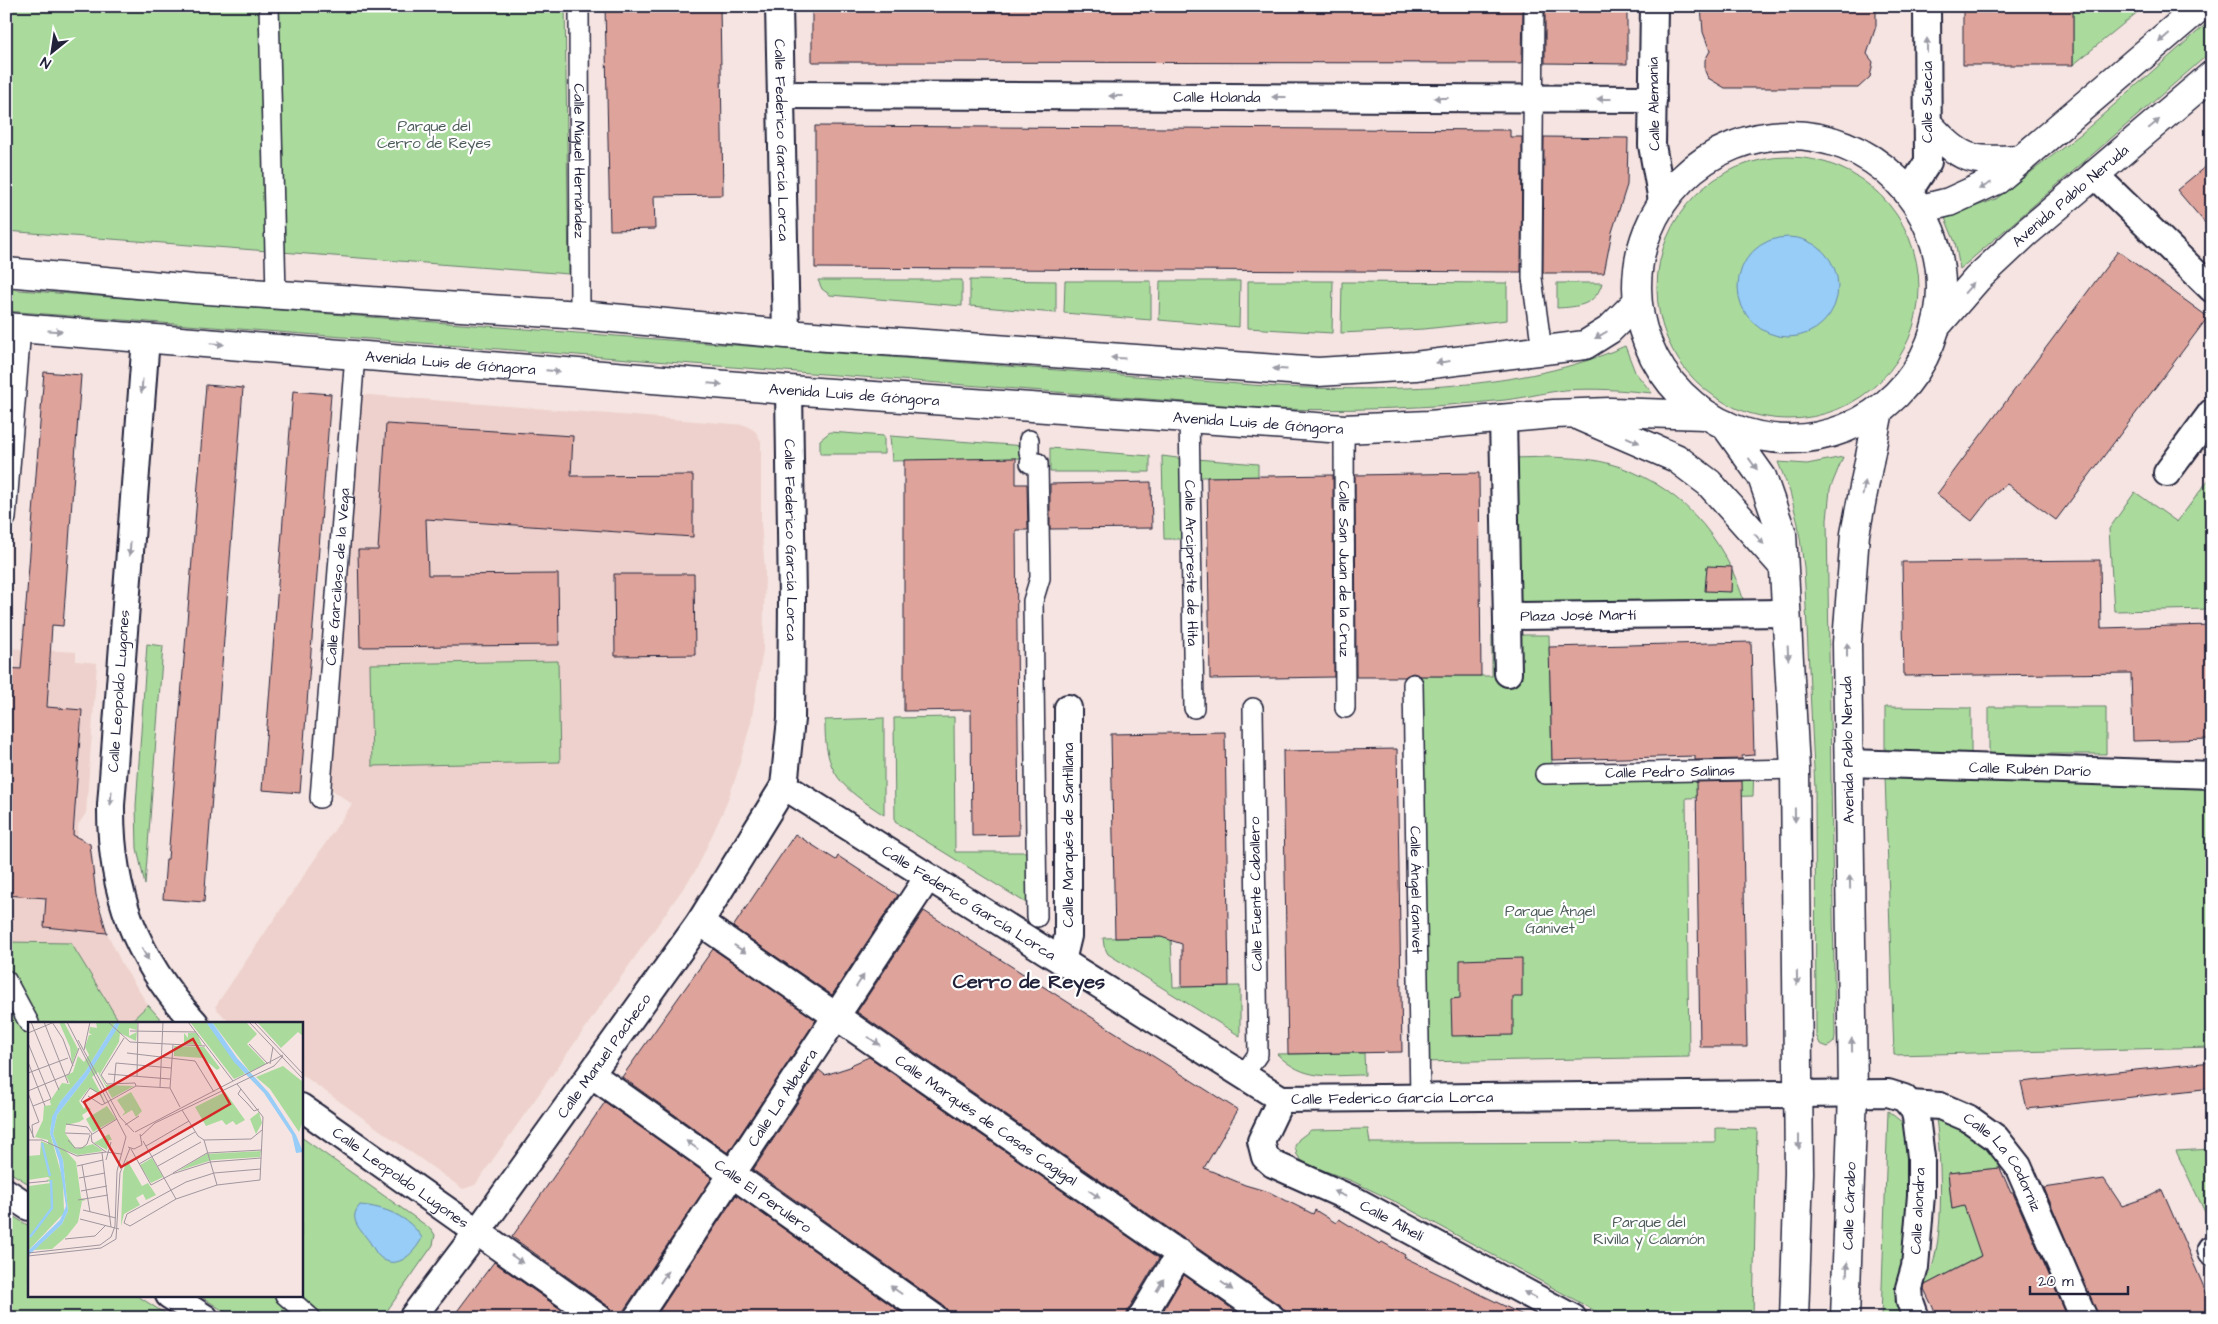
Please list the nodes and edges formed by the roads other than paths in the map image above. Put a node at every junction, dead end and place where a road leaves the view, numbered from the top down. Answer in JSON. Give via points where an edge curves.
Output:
{"nodes":[{"id":1,"x":269,"y":6,"type":"edge"},
{"id":2,"x":579,"y":6,"type":"edge"},
{"id":3,"x":779,"y":6,"type":"edge"},
{"id":4,"x":1534,"y":6,"type":"edge"},
{"id":5,"x":1654,"y":6,"type":"edge"},
{"id":6,"x":1927,"y":6,"type":"edge"},
{"id":7,"x":2201,"y":6,"type":"edge"},
{"id":8,"x":2212,"y":76,"type":"edge"},
{"id":9,"x":781,"y":95,"type":"junction"},
{"id":10,"x":1533,"y":99,"type":"junction"},
{"id":11,"x":1653,"y":99,"type":"junction"},
{"id":12,"x":1928,"y":124,"type":"junction"},
{"id":13,"x":2022,"y":159,"type":"junction"},
{"id":14,"x":2094,"y":174,"type":"junction"},
{"id":15,"x":1662,"y":201,"type":"junction"},
{"id":16,"x":1914,"y":201,"type":"junction"},
{"id":17,"x":6,"y":272,"type":"edge"},
{"id":18,"x":2212,"y":289,"type":"edge"},
{"id":19,"x":276,"y":294,"type":"junction"},
{"id":20,"x":1637,"y":302,"type":"junction"},
{"id":21,"x":580,"y":315,"type":"junction"},
{"id":22,"x":1938,"y":325,"type":"junction"},
{"id":23,"x":14,"y":328,"type":"edge"},
{"id":24,"x":786,"y":334,"type":"junction"},
{"id":25,"x":146,"y":338,"type":"junction"},
{"id":26,"x":1542,"y":350,"type":"junction"},
{"id":27,"x":355,"y":355,"type":"junction"},
{"id":28,"x":789,"y":390,"type":"junction"},
{"id":29,"x":1880,"y":410,"type":"junction"},
{"id":30,"x":2212,"y":412,"type":"edge"},
{"id":31,"x":1572,"y":414,"type":"junction"},
{"id":32,"x":1189,"y":417,"type":"junction"},
{"id":33,"x":1503,"y":418,"type":"junction"},
{"id":34,"x":1715,"y":420,"type":"junction"},
{"id":35,"x":1344,"y":429,"type":"junction"},
{"id":36,"x":1029,"y":451,"type":"dead end"},
{"id":37,"x":2167,"y":473,"type":"dead end"},
{"id":38,"x":6,"y":518,"type":"edge"},
{"id":39,"x":1783,"y":566,"type":"junction"},
{"id":40,"x":1786,"y":613,"type":"junction"},
{"id":41,"x":1507,"y":616,"type":"junction"},
{"id":42,"x":1508,"y":673,"type":"dead end"},
{"id":43,"x":1413,"y":684,"type":"dead end"},
{"id":44,"x":1068,"y":708,"type":"dead end"},
{"id":45,"x":1194,"y":708,"type":"dead end"},
{"id":46,"x":1253,"y":708,"type":"dead end"},
{"id":47,"x":1345,"y":708,"type":"dead end"},
{"id":48,"x":1849,"y":764,"type":"junction"},
{"id":49,"x":1794,"y":769,"type":"junction"},
{"id":50,"x":1545,"y":774,"type":"dead end"},
{"id":51,"x":2212,"y":775,"type":"edge"},
{"id":52,"x":784,"y":786,"type":"junction"},
{"id":53,"x":320,"y":798,"type":"dead end"},
{"id":54,"x":928,"y":877,"type":"junction"},
{"id":55,"x":1037,"y":916,"type":"dead end"},
{"id":56,"x":700,"y":922,"type":"junction"},
{"id":57,"x":1062,"y":961,"type":"junction"},
{"id":58,"x":6,"y":980,"type":"edge"},
{"id":59,"x":837,"y":1016,"type":"junction"},
{"id":60,"x":28,"y":1022,"type":"edge"},
{"id":61,"x":194,"y":1022,"type":"edge"},
{"id":62,"x":591,"y":1074,"type":"junction"},
{"id":63,"x":1243,"y":1076,"type":"junction"},
{"id":64,"x":1853,"y":1093,"type":"junction"},
{"id":65,"x":1798,"y":1094,"type":"junction"},
{"id":66,"x":1420,"y":1098,"type":"junction"},
{"id":67,"x":1281,"y":1099,"type":"junction"},
{"id":68,"x":1910,"y":1104,"type":"junction"},
{"id":69,"x":302,"y":1108,"type":"edge"},
{"id":70,"x":732,"y":1174,"type":"junction"},
{"id":71,"x":6,"y":1192,"type":"edge"},
{"id":72,"x":28,"y":1206,"type":"edge"},
{"id":73,"x":478,"y":1231,"type":"junction"},
{"id":74,"x":1180,"y":1253,"type":"junction"},
{"id":75,"x":171,"y":1296,"type":"edge"},
{"id":76,"x":286,"y":1296,"type":"edge"},
{"id":77,"x":205,"y":1318,"type":"edge"},
{"id":78,"x":310,"y":1318,"type":"edge"},
{"id":79,"x":412,"y":1318,"type":"edge"},
{"id":80,"x":599,"y":1318,"type":"edge"},
{"id":81,"x":637,"y":1318,"type":"edge"},
{"id":82,"x":935,"y":1318,"type":"edge"},
{"id":83,"x":1141,"y":1318,"type":"edge"},
{"id":84,"x":1272,"y":1318,"type":"edge"},
{"id":85,"x":1573,"y":1318,"type":"edge"},
{"id":86,"x":1794,"y":1318,"type":"edge"},
{"id":87,"x":1845,"y":1318,"type":"edge"},
{"id":88,"x":1916,"y":1318,"type":"edge"},
{"id":89,"x":2084,"y":1318,"type":"edge"}],
"edges":[{"from":1,"to":19,"type":"street"},
{"from":2,"to":21,"type":"street","name":"Calle Miguel Hernández"},
{"from":3,"to":9,"type":"street","name":"Calle Federico García Lorca"},
{"from":4,"to":10,"type":"street"},
{"from":5,"to":11,"type":"street","name":"Calle Alemania"},
{"from":12,"to":6,"type":"street","name":"Calle Suecia","one_way":true},
{"from":7,"to":13,"type":"main road","one_way":true},
{"from":14,"to":8,"type":"main road","name":"Avenida Pablo Neruda","one_way":true},
{"from":10,"to":9,"type":"street","name":"Calle Holanda","one_way":true},
{"from":9,"to":24,"type":"street","name":"Calle Federico García Lorca"},
{"from":11,"to":10,"type":"street","name":"Calle Holanda","one_way":true},
{"from":10,"to":26,"type":"street","via":[[1532,278]]},
{"from":11,"to":15,"type":"street","name":"Calle Alemania","via":[[1652,145]]},
{"from":12,"to":13,"type":"main road","via":[[1964,156],[1980,161]]},
{"from":12,"to":16,"type":"street","name":"Calle Suecia","via":[[1928,162]]},
{"from":13,"to":16,"type":"main road","one_way":true,"via":[[1997,180],[1949,202]]},
{"from":14,"to":18,"type":"street"},
{"from":22,"to":14,"type":"main road","name":"Avenida Pablo Neruda","one_way":true,"via":[[1977,279]]},
{"from":15,"to":16,"type":"main road","via":[[1687,173],[1718,151],[1768,135],[1821,137],[1867,155],[1896,177]]},
{"from":15,"to":20,"type":"main road","via":[[1648,226],[1640,251]]},
{"from":16,"to":22,"type":"main road","via":[[1933,235],[1942,284]]},
{"from":17,"to":19,"type":"main road"},
{"from":19,"to":21,"type":"main road"},
{"from":20,"to":26,"type":"main road","one_way":true,"via":[[1609,330],[1584,344]]},
{"from":20,"to":34,"type":"main road","via":[[1648,346],[1657,365],[1677,390]]},
{"from":21,"to":24,"type":"main road"},
{"from":22,"to":29,"type":"main road","via":[[1911,380]]},
{"from":23,"to":25,"type":"main road","name":"Avenida Luis de Góngora","one_way":true},
{"from":23,"to":38,"type":"street"},
{"from":26,"to":24,"type":"main road","one_way":true,"via":[[1415,366],[1318,372]]},
{"from":25,"to":27,"type":"main road","name":"Avenida Luis de Góngora","one_way":true},
{"from":25,"to":61,"type":"street","name":"Calle Leopoldo Lugones","one_way":true,"via":[[111,805],[112,844],[122,901],[131,928],[157,976]]},
{"from":27,"to":28,"type":"main road","name":"Avenida Luis de Góngora","one_way":true},
{"from":27,"to":53,"type":"street","name":"Calle Garcilaso de la Vega"},
{"from":28,"to":32,"type":"main road","name":"Avenida Luis de Góngora"},
{"from":28,"to":52,"type":"street","name":"Calle Federico García Lorca","via":[[791,718]]},
{"from":29,"to":34,"type":"main road","via":[[1839,431],[1815,438],[1781,439],[1749,434]]},
{"from":48,"to":29,"type":"main road","name":"Avenida Pablo Neruda","one_way":true,"via":[[1846,643],[1852,567],[1855,534]]},
{"from":30,"to":37,"type":"street"},
{"from":31,"to":33,"type":"main road","name":"Avenida Luis de Góngora"},
{"from":31,"to":34,"type":"main road","name":"Avenida Luis de Góngora"},
{"from":31,"to":39,"type":"main road","one_way":true,"via":[[1676,458],[1709,483]]},
{"from":32,"to":35,"type":"main road","name":"Avenida Luis de Góngora"},
{"from":32,"to":45,"type":"street","name":"Calle Arcipreste de Hita"},
{"from":33,"to":35,"type":"main road","name":"Avenida Luis de Góngora"},
{"from":33,"to":41,"type":"street","name":"Plaza José Martí"},
{"from":34,"to":39,"type":"main road","one_way":true,"via":[[1762,477],[1782,534]]},
{"from":35,"to":47,"type":"street","name":"Calle San Juan de la Cruz"},
{"from":36,"to":55,"type":"street","via":[[1038,462],[1040,578],[1033,600]]},
{"from":39,"to":40,"type":"main road"},
{"from":40,"to":41,"type":"street","name":"Plaza José Martí"},
{"from":40,"to":49,"type":"main road","one_way":true},
{"from":41,"to":42,"type":"street"},
{"from":43,"to":66,"type":"street","name":"Calle Ángel Ganivet"},
{"from":44,"to":57,"type":"street","name":"Calle Marqués de Santillana","via":[[1068,936]]},
{"from":46,"to":63,"type":"street","name":"Calle Fuente Caballero","via":[[1258,1054]]},
{"from":48,"to":51,"type":"street","name":"Calle Rubén Darío"},
{"from":64,"to":48,"type":"main road","name":"Avenida Pablo Neruda","one_way":true},
{"from":49,"to":50,"type":"street","name":"Calle Pedro Salinas"},
{"from":49,"to":65,"type":"main road","one_way":true},
{"from":52,"to":54,"type":"street","name":"Calle Federico García Lorca"},
{"from":52,"to":56,"type":"street","name":"Calle Manuel Pacheco"},
{"from":54,"to":57,"type":"street","name":"Calle Federico García Lorca"},
{"from":59,"to":54,"type":"street","name":"Calle La Albuera","one_way":true},
{"from":56,"to":59,"type":"street","name":"Calle Marqués de Casas Cagigal","one_way":true},
{"from":56,"to":62,"type":"street","name":"Calle Manuel Pacheco"},
{"from":57,"to":63,"type":"street","name":"Calle Federico García Lorca"},
{"from":58,"to":60,"type":"street"},
{"from":59,"to":70,"type":"street","name":"Calle La Albuera"},
{"from":59,"to":74,"type":"street","name":"Calle Marqués de Casas Cagigal","one_way":true},
{"from":70,"to":62,"type":"street","name":"Calle El Perulero","one_way":true},
{"from":62,"to":73,"type":"street","name":"Calle Manuel Pacheco"},
{"from":63,"to":67,"type":"street","name":"Calle Federico García Lorca"},
{"from":64,"to":65,"type":"street","name":"Calle Federico García Lorca"},
{"from":64,"to":68,"type":"street","name":"Calle La Codorniz","via":[[1896,1094]]},
{"from":87,"to":64,"type":"main road","name":"Calle Cárabo","one_way":true},
{"from":65,"to":66,"type":"street","name":"Calle Federico García Lorca"},
{"from":65,"to":86,"type":"main road","one_way":true},
{"from":66,"to":67,"type":"street","name":"Calle Federico García Lorca"},
{"from":85,"to":67,"type":"street","name":"Calle Alhelí","one_way":true,"via":[[1356,1201],[1273,1164],[1265,1157],[1261,1141]]},
{"from":68,"to":88,"type":"street","name":"Calle alondra","via":[[1916,1117],[1921,1157],[1915,1267],[1909,1288]]},
{"from":68,"to":89,"type":"street","name":"Calle La Codorniz","via":[[1940,1106],[1968,1118],[1996,1138],[2018,1166]]},
{"from":69,"to":73,"type":"street","name":"Calle Leopoldo Lugones"},
{"from":81,"to":70,"type":"street","name":"Calle La Albuera","one_way":true},
{"from":82,"to":70,"type":"street","name":"Calle El Perulero","one_way":true},
{"from":71,"to":72,"type":"street"},
{"from":73,"to":79,"type":"street","name":"Calle Manuel Pacheco"},
{"from":73,"to":80,"type":"street","name":"Calle Leopoldo Lugones","one_way":true},
{"from":83,"to":74,"type":"street","one_way":true},
{"from":74,"to":84,"type":"street","name":"Calle Marqués de Casas Cagigal","one_way":true},
{"from":75,"to":77,"type":"street"},
{"from":76,"to":78,"type":"street"}]}
